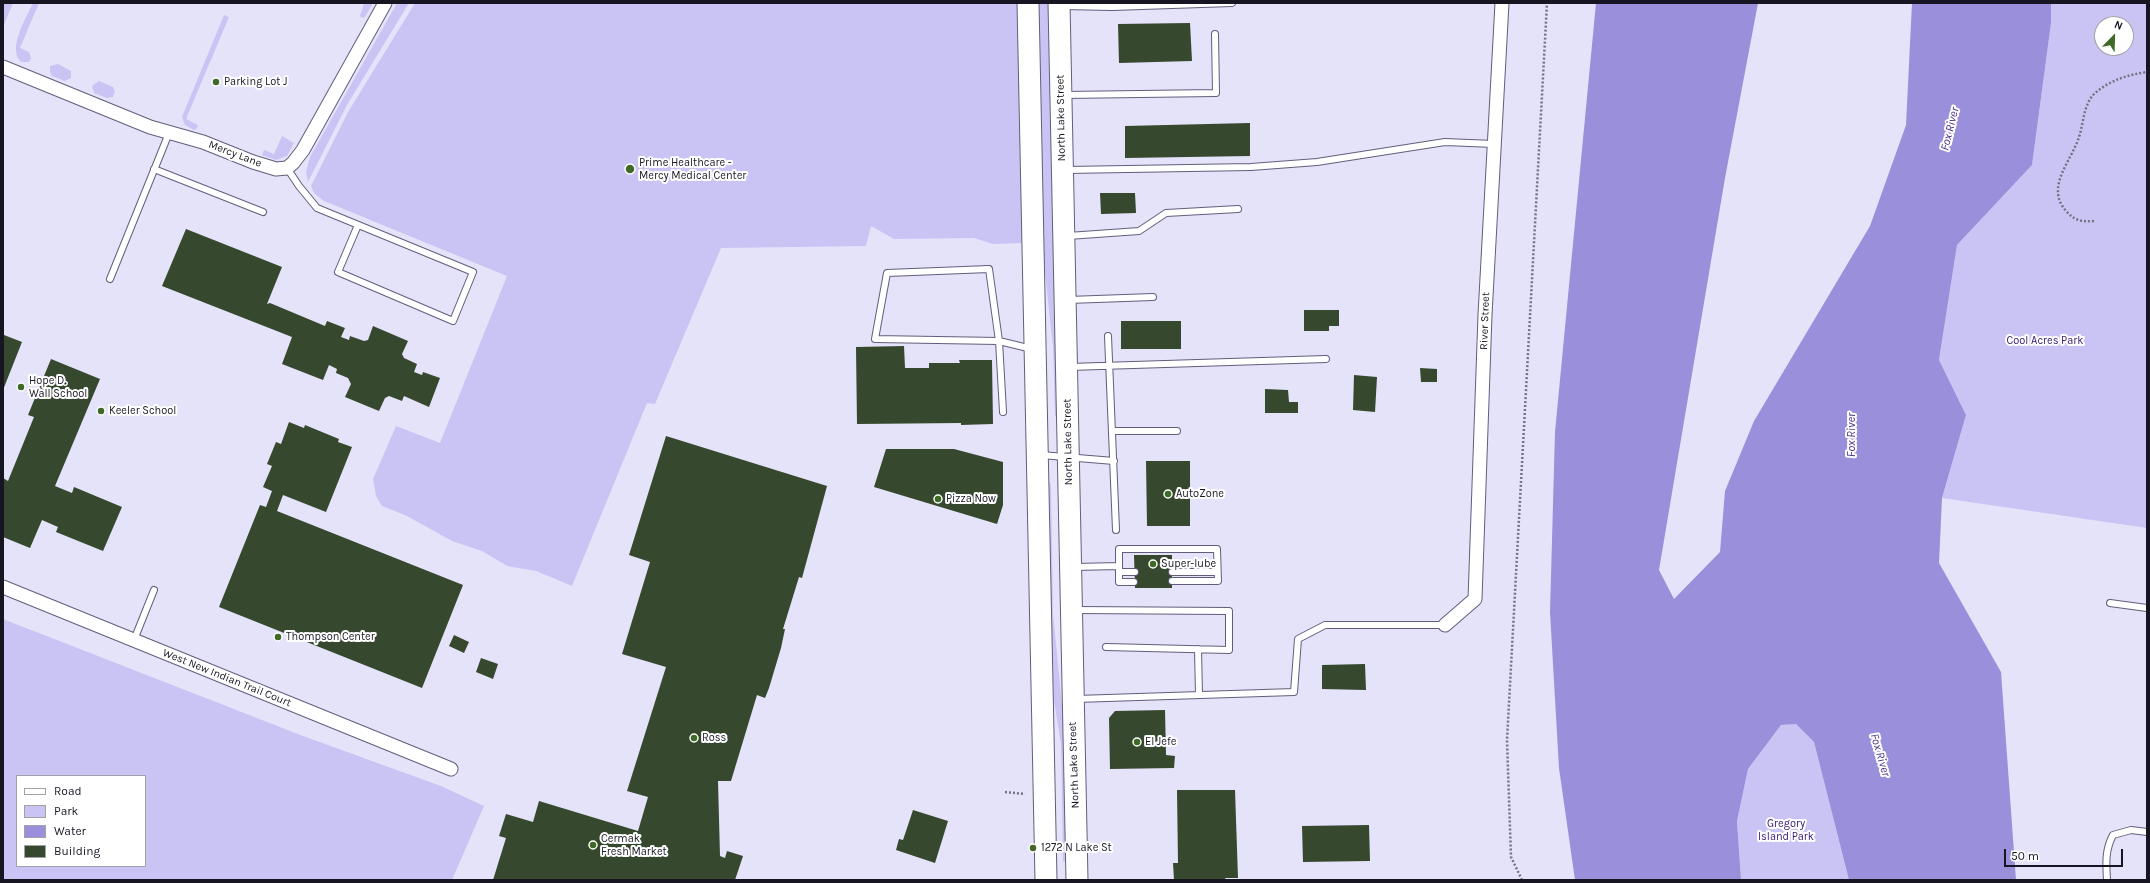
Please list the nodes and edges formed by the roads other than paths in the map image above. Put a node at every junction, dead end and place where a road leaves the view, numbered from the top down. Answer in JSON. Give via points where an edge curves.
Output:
{"nodes":[{"id":1,"x":385,"y":3,"type":"edge"},
{"id":2,"x":1028,"y":3,"type":"edge"},
{"id":3,"x":1232,"y":3,"type":"edge"},
{"id":4,"x":1502,"y":3,"type":"edge"},
{"id":5,"x":1059,"y":4,"type":"edge"},
{"id":6,"x":1112,"y":5,"type":"edge"},
{"id":7,"x":1215,"y":34,"type":"dead end"},
{"id":8,"x":3,"y":67,"type":"edge"},
{"id":9,"x":1060,"y":95,"type":"junction"},
{"id":10,"x":169,"y":133,"type":"junction"},
{"id":11,"x":1494,"y":144,"type":"junction"},
{"id":12,"x":287,"y":168,"type":"junction"},
{"id":13,"x":154,"y":169,"type":"junction"},
{"id":14,"x":1062,"y":170,"type":"junction"},
{"id":15,"x":1238,"y":209,"type":"dead end"},
{"id":16,"x":263,"y":212,"type":"dead end"},
{"id":17,"x":358,"y":225,"type":"junction"},
{"id":18,"x":1064,"y":237,"type":"junction"},
{"id":19,"x":110,"y":278,"type":"dead end"},
{"id":20,"x":1153,"y":297,"type":"dead end"},
{"id":21,"x":1065,"y":300,"type":"junction"},
{"id":22,"x":1108,"y":336,"type":"dead end"},
{"id":23,"x":999,"y":341,"type":"junction"},
{"id":24,"x":1035,"y":350,"type":"junction"},
{"id":25,"x":1326,"y":359,"type":"dead end"},
{"id":26,"x":1066,"y":367,"type":"junction"},
{"id":27,"x":1110,"y":367,"type":"junction"},
{"id":28,"x":1003,"y":412,"type":"dead end"},
{"id":29,"x":1112,"y":431,"type":"junction"},
{"id":30,"x":1177,"y":431,"type":"dead end"},
{"id":31,"x":1038,"y":454,"type":"junction"},
{"id":32,"x":1068,"y":457,"type":"junction"},
{"id":33,"x":1114,"y":461,"type":"junction"},
{"id":34,"x":1116,"y":530,"type":"dead end"},
{"id":35,"x":1070,"y":567,"type":"junction"},
{"id":36,"x":1119,"y":569,"type":"junction"},
{"id":37,"x":1135,"y":572,"type":"dead end"},
{"id":38,"x":1172,"y":572,"type":"dead end"},
{"id":39,"x":1217,"y":572,"type":"junction"},
{"id":40,"x":1172,"y":581,"type":"dead end"},
{"id":41,"x":1134,"y":582,"type":"dead end"},
{"id":42,"x":3,"y":587,"type":"edge"},
{"id":43,"x":154,"y":590,"type":"dead end"},
{"id":44,"x":2110,"y":603,"type":"dead end"},
{"id":45,"x":2147,"y":608,"type":"edge"},
{"id":46,"x":1071,"y":610,"type":"junction"},
{"id":47,"x":1445,"y":625,"type":"joint"},
{"id":48,"x":134,"y":640,"type":"junction"},
{"id":49,"x":1106,"y":647,"type":"dead end"},
{"id":50,"x":1198,"y":649,"type":"junction"},
{"id":51,"x":1199,"y":695,"type":"junction"},
{"id":52,"x":1073,"y":699,"type":"junction"},
{"id":53,"x":451,"y":769,"type":"dead end"},
{"id":54,"x":2147,"y":832,"type":"edge"},
{"id":55,"x":1046,"y":880,"type":"edge"},
{"id":56,"x":1077,"y":880,"type":"edge"},
{"id":57,"x":2107,"y":880,"type":"edge"}],
"edges":[{"from":1,"to":12,"type":"street","via":[[303,150]]},
{"from":2,"to":24,"type":"main road"},
{"from":3,"to":6,"type":"lane"},
{"from":4,"to":11,"type":"street","name":"River Street"},
{"from":5,"to":6,"type":"lane"},
{"from":5,"to":9,"type":"main road","name":"North Lake Street"},
{"from":7,"to":9,"type":"lane","via":[[1216,93]]},
{"from":8,"to":10,"type":"street","name":"Mercy Lane"},
{"from":9,"to":14,"type":"main road","name":"North Lake Street"},
{"from":10,"to":12,"type":"street","name":"Mercy Lane","via":[[203,142],[276,169]]},
{"from":10,"to":13,"type":"lane"},
{"from":11,"to":14,"type":"lane","via":[[1445,142],[1317,162],[1251,167]]},
{"from":11,"to":47,"type":"street","name":"River Street","via":[[1475,599]]},
{"from":12,"to":17,"type":"lane","via":[[317,208]]},
{"from":13,"to":16,"type":"lane"},
{"from":13,"to":19,"type":"lane"},
{"from":14,"to":18,"type":"main road","name":"North Lake Street"},
{"from":15,"to":18,"type":"lane","via":[[1166,213],[1139,231]]},
{"from":17,"to":17,"type":"lane","via":[[473,272],[453,321],[338,272]]},
{"from":18,"to":21,"type":"main road","name":"North Lake Street"},
{"from":20,"to":21,"type":"lane"},
{"from":21,"to":26,"type":"main road","name":"North Lake Street"},
{"from":22,"to":27,"type":"lane"},
{"from":23,"to":23,"type":"lane","via":[[989,269],[887,273],[875,339]]},
{"from":23,"to":24,"type":"lane"},
{"from":23,"to":28,"type":"lane"},
{"from":24,"to":31,"type":"main road"},
{"from":25,"to":27,"type":"lane"},
{"from":26,"to":27,"type":"lane"},
{"from":26,"to":32,"type":"main road","name":"North Lake Street"},
{"from":27,"to":29,"type":"lane"},
{"from":29,"to":30,"type":"lane"},
{"from":29,"to":33,"type":"lane"},
{"from":31,"to":32,"type":"lane"},
{"from":31,"to":55,"type":"main road"},
{"from":32,"to":33,"type":"lane"},
{"from":32,"to":35,"type":"main road","name":"North Lake Street"},
{"from":33,"to":34,"type":"lane"},
{"from":35,"to":36,"type":"lane"},
{"from":35,"to":46,"type":"main road","name":"North Lake Street"},
{"from":36,"to":37,"type":"lane"},
{"from":36,"to":39,"type":"lane","via":[[1119,549],[1217,549]]},
{"from":36,"to":41,"type":"lane","via":[[1119,582]]},
{"from":38,"to":39,"type":"lane"},
{"from":39,"to":40,"type":"lane","via":[[1218,581]]},
{"from":42,"to":48,"type":"street","name":"West New Indian Trail Court"},
{"from":43,"to":48,"type":"lane"},
{"from":44,"to":45,"type":"lane"},
{"from":46,"to":50,"type":"lane","via":[[1229,611],[1229,650]]},
{"from":46,"to":52,"type":"main road","name":"North Lake Street"},
{"from":47,"to":51,"type":"lane","via":[[1325,625],[1298,639],[1294,692]]},
{"from":48,"to":53,"type":"street","name":"West New Indian Trail Court"},
{"from":49,"to":50,"type":"lane"},
{"from":50,"to":51,"type":"lane"},
{"from":51,"to":52,"type":"lane"},
{"from":52,"to":56,"type":"main road","name":"North Lake Street"},
{"from":54,"to":57,"type":"lane","via":[[2132,830],[2113,835],[2106,857]]}]}
